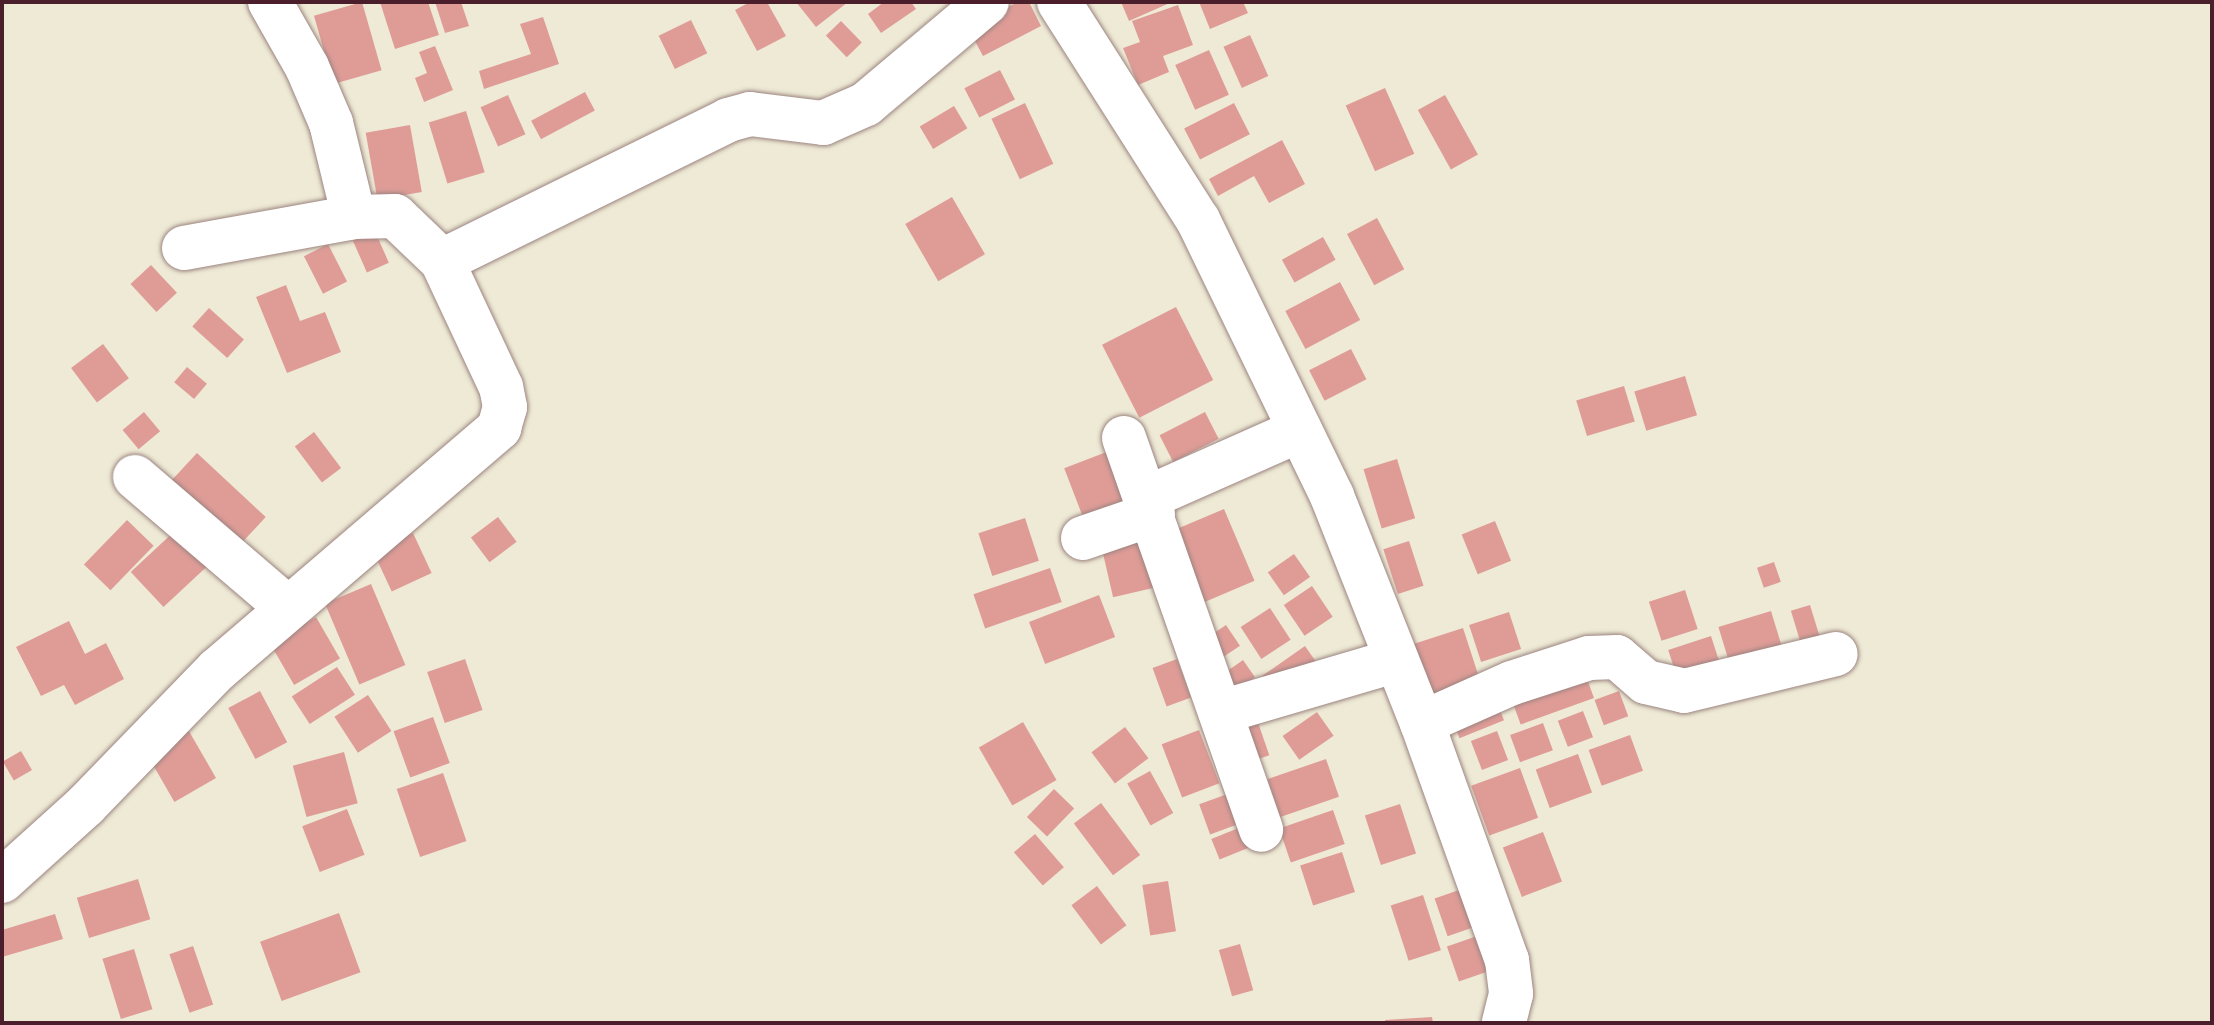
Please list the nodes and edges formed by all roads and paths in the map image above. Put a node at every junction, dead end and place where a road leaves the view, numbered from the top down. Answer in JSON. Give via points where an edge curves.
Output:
{"nodes":[{"id":1,"x":270,"y":2,"type":"edge"},
{"id":2,"x":987,"y":2,"type":"edge"},
{"id":3,"x":1059,"y":2,"type":"edge"},
{"id":4,"x":354,"y":217,"type":"junction"},
{"id":5,"x":184,"y":248,"type":"dead end"},
{"id":6,"x":442,"y":261,"type":"junction"},
{"id":7,"x":1300,"y":430,"type":"junction"},
{"id":8,"x":1124,"y":438,"type":"dead end"},
{"id":9,"x":135,"y":477,"type":"dead end"},
{"id":10,"x":1151,"y":505,"type":"junction"},
{"id":11,"x":1083,"y":538,"type":"dead end"},
{"id":12,"x":288,"y":608,"type":"junction"},
{"id":13,"x":1836,"y":654,"type":"dead end"},
{"id":14,"x":1394,"y":661,"type":"junction"},
{"id":15,"x":1221,"y":712,"type":"junction"},
{"id":16,"x":1422,"y":723,"type":"junction"},
{"id":17,"x":1261,"y":830,"type":"dead end"},
{"id":18,"x":2,"y":881,"type":"edge"},
{"id":19,"x":1504,"y":1023,"type":"edge"}],
"edges":[{"from":1,"to":4,"type":"street","via":[[331,123]]},
{"from":2,"to":6,"type":"street","via":[[866,104],[823,123],[750,114],[728,120]]},
{"from":3,"to":7,"type":"street","via":[[1198,220]]},
{"from":4,"to":5,"type":"street"},
{"from":4,"to":6,"type":"street","via":[[395,216]]},
{"from":6,"to":12,"type":"street","via":[[501,387],[505,407],[499,428]]},
{"from":7,"to":10,"type":"street"},
{"from":7,"to":14,"type":"street","via":[[1332,496]]},
{"from":8,"to":10,"type":"street"},
{"from":9,"to":12,"type":"street"},
{"from":10,"to":11,"type":"street"},
{"from":10,"to":15,"type":"street"},
{"from":12,"to":18,"type":"street","via":[[217,670],[86,805]]},
{"from":13,"to":16,"type":"street","via":[[1684,691],[1646,682],[1617,657],[1589,658],[1512,683]]},
{"from":14,"to":15,"type":"street"},
{"from":14,"to":16,"type":"street"},
{"from":15,"to":17,"type":"street"},
{"from":16,"to":19,"type":"street","via":[[1507,960],[1511,994]]}]}
